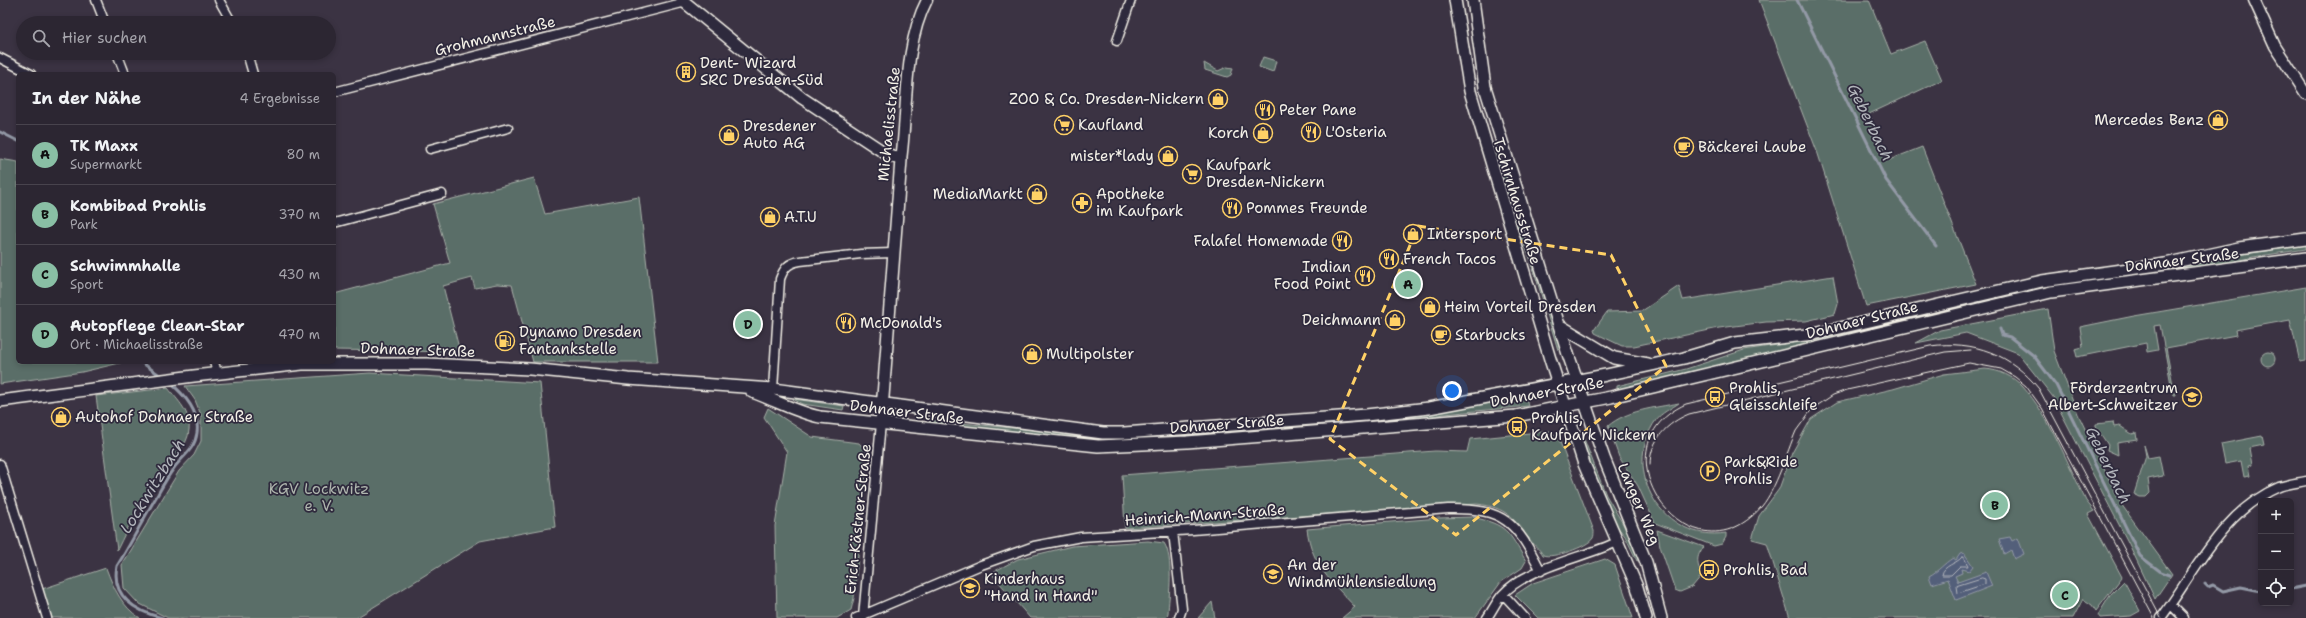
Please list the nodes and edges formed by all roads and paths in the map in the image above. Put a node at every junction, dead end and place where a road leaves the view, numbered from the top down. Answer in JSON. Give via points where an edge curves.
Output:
{"nodes":[{"id":1,"x":96,"y":0,"type":"edge"},
{"id":2,"x":219,"y":0,"type":"edge"},
{"id":3,"x":928,"y":0,"type":"edge"},
{"id":4,"x":1132,"y":0,"type":"edge"},
{"id":5,"x":1455,"y":0,"type":"edge"},
{"id":6,"x":1473,"y":0,"type":"edge"},
{"id":7,"x":2254,"y":0,"type":"edge"},
{"id":8,"x":684,"y":1,"type":"edge"},
{"id":9,"x":102,"y":16,"type":"edge"},
{"id":10,"x":228,"y":16,"type":"edge"},
{"id":11,"x":1118,"y":41,"type":"dead end"},
{"id":12,"x":0,"y":58,"type":"edge"},
{"id":13,"x":120,"y":60,"type":"edge"},
{"id":14,"x":249,"y":60,"type":"edge"},
{"id":15,"x":27,"y":72,"type":"edge"},
{"id":16,"x":124,"y":72,"type":"edge"},
{"id":17,"x":252,"y":72,"type":"edge"},
{"id":18,"x":336,"y":91,"type":"edge"},
{"id":19,"x":2306,"y":94,"type":"edge"},
{"id":20,"x":508,"y":128,"type":"dead end"},
{"id":21,"x":430,"y":149,"type":"dead end"},
{"id":22,"x":901,"y":160,"type":"junction"},
{"id":23,"x":442,"y":194,"type":"dead end"},
{"id":24,"x":336,"y":222,"type":"edge"},
{"id":25,"x":2306,"y":239,"type":"edge"},
{"id":26,"x":893,"y":253,"type":"junction"},
{"id":27,"x":2306,"y":258,"type":"edge"},
{"id":28,"x":1559,"y":325,"type":"junction"},
{"id":29,"x":1653,"y":364,"type":"junction"},
{"id":30,"x":216,"y":367,"type":"edge"},
{"id":31,"x":1577,"y":381,"type":"junction"},
{"id":32,"x":1558,"y":385,"type":"junction"},
{"id":33,"x":740,"y":388,"type":"junction"},
{"id":34,"x":772,"y":389,"type":"junction"},
{"id":35,"x":0,"y":401,"type":"edge"},
{"id":36,"x":1584,"y":402,"type":"junction"},
{"id":37,"x":883,"y":404,"type":"junction"},
{"id":38,"x":1565,"y":407,"type":"junction"},
{"id":39,"x":882,"y":423,"type":"junction"},
{"id":40,"x":0,"y":464,"type":"edge"},
{"id":41,"x":2306,"y":481,"type":"edge"},
{"id":42,"x":1174,"y":532,"type":"junction"},
{"id":43,"x":1617,"y":542,"type":"junction"},
{"id":44,"x":1541,"y":571,"type":"junction"},
{"id":45,"x":1503,"y":594,"type":"junction"},
{"id":46,"x":2171,"y":605,"type":"junction"},
{"id":47,"x":860,"y":617,"type":"edge"},
{"id":48,"x":47,"y":618,"type":"edge"},
{"id":49,"x":1179,"y":618,"type":"edge"},
{"id":50,"x":1486,"y":618,"type":"edge"},
{"id":51,"x":1525,"y":618,"type":"edge"},
{"id":52,"x":1646,"y":618,"type":"edge"},
{"id":53,"x":1661,"y":618,"type":"edge"},
{"id":54,"x":2161,"y":618,"type":"edge"},
{"id":55,"x":2184,"y":618,"type":"edge"}],
"edges":[{"from":1,"to":9,"type":"street"},
{"from":2,"to":10,"type":"street"},
{"from":3,"to":22,"type":"street","name":"Michaelisstraße","via":[[915,32],[911,53]]},
{"from":4,"to":11,"type":"street"},
{"from":5,"to":32,"type":"main road","name":"Tschirnhausstraße","via":[[1470,91]]},
{"from":6,"to":28,"type":"main road","name":"Tschirnhausstraße","via":[[1485,87]]},
{"from":7,"to":19,"type":"street","via":[[2275,46]]},
{"from":8,"to":18,"type":"street","name":"Grohmannstraße"},
{"from":8,"to":22,"type":"main road","via":[[802,98],[885,153]]},
{"from":12,"to":15,"type":"street"},
{"from":13,"to":16,"type":"street"},
{"from":14,"to":17,"type":"street"},
{"from":20,"to":21,"type":"street"},
{"from":22,"to":26,"type":"main road","name":"Michaelisstraße"},
{"from":23,"to":24,"type":"street"},
{"from":25,"to":29,"type":"main road","name":"Dohnaer Straße","via":[[2239,248],[2165,264],[2042,281],[1814,334],[1735,343],[1714,351]]},
{"from":26,"to":34,"type":"street","via":[[800,260],[786,267],[780,279]]},
{"from":26,"to":37,"type":"main road","name":"Michaelisstraße"},
{"from":27,"to":36,"type":"main road","name":"Dohnaer Straße","via":[[2051,292]]},
{"from":28,"to":29,"type":"main road","via":[[1614,358]]},
{"from":28,"to":31,"type":"main road","name":"Tschirnhausstraße"},
{"from":29,"to":31,"type":"main road","name":"Dohnaer Straße"},
{"from":30,"to":33,"type":"main road","name":"Dohnaer Straße","via":[[427,364],[530,369],[628,380]]},
{"from":30,"to":35,"type":"main road","name":"Dohnaer Straße","via":[[194,376]]},
{"from":31,"to":32,"type":"main road","name":"Dohnaer Straße"},
{"from":31,"to":36,"type":"main road","name":"Tschirnhausstraße"},
{"from":32,"to":37,"type":"main road","name":"Dohnaer Straße","via":[[1404,412],[1124,433],[1103,433]]},
{"from":32,"to":38,"type":"main road","name":"Tschirnhausstraße"},
{"from":33,"to":34,"type":"main road","name":"Dohnaer Straße"},
{"from":33,"to":39,"type":"main road","name":"Dohnaer Straße","via":[[771,398],[799,413]]},
{"from":34,"to":37,"type":"main road","name":"Dohnaer Straße"},
{"from":36,"to":38,"type":"main road","name":"Dohnaer Straße"},
{"from":36,"to":53,"type":"main road","name":"Langer Weg","via":[[1646,562]]},
{"from":37,"to":39,"type":"main road","name":"Michaelisstraße"},
{"from":38,"to":39,"type":"main road","name":"Dohnaer Straße","via":[[1516,416],[1438,423],[1121,446],[1059,443]]},
{"from":38,"to":43,"type":"main road","via":[[1594,490]]},
{"from":39,"to":47,"type":"street","name":"Erich-Kästner-Straße"},
{"from":40,"to":48,"type":"street"},
{"from":41,"to":46,"type":"street","via":[[2280,487],[2241,510],[2224,527]]},
{"from":42,"to":44,"type":"street","name":"Heinrich-Mann-Straße","via":[[1474,508],[1496,514],[1513,525],[1529,547]]},
{"from":42,"to":47,"type":"street","name":"Heinrich-Mann-Straße","via":[[1081,537],[1034,546],[981,565]]},
{"from":42,"to":49,"type":"street","via":[[1182,609]]},
{"from":43,"to":44,"type":"street"},
{"from":43,"to":52,"type":"main road","via":[[1637,586]]},
{"from":44,"to":45,"type":"street","via":[[1520,581]]},
{"from":45,"to":50,"type":"street"},
{"from":45,"to":51,"type":"street"},
{"from":46,"to":54,"type":"street"},
{"from":46,"to":55,"type":"street"}]}
